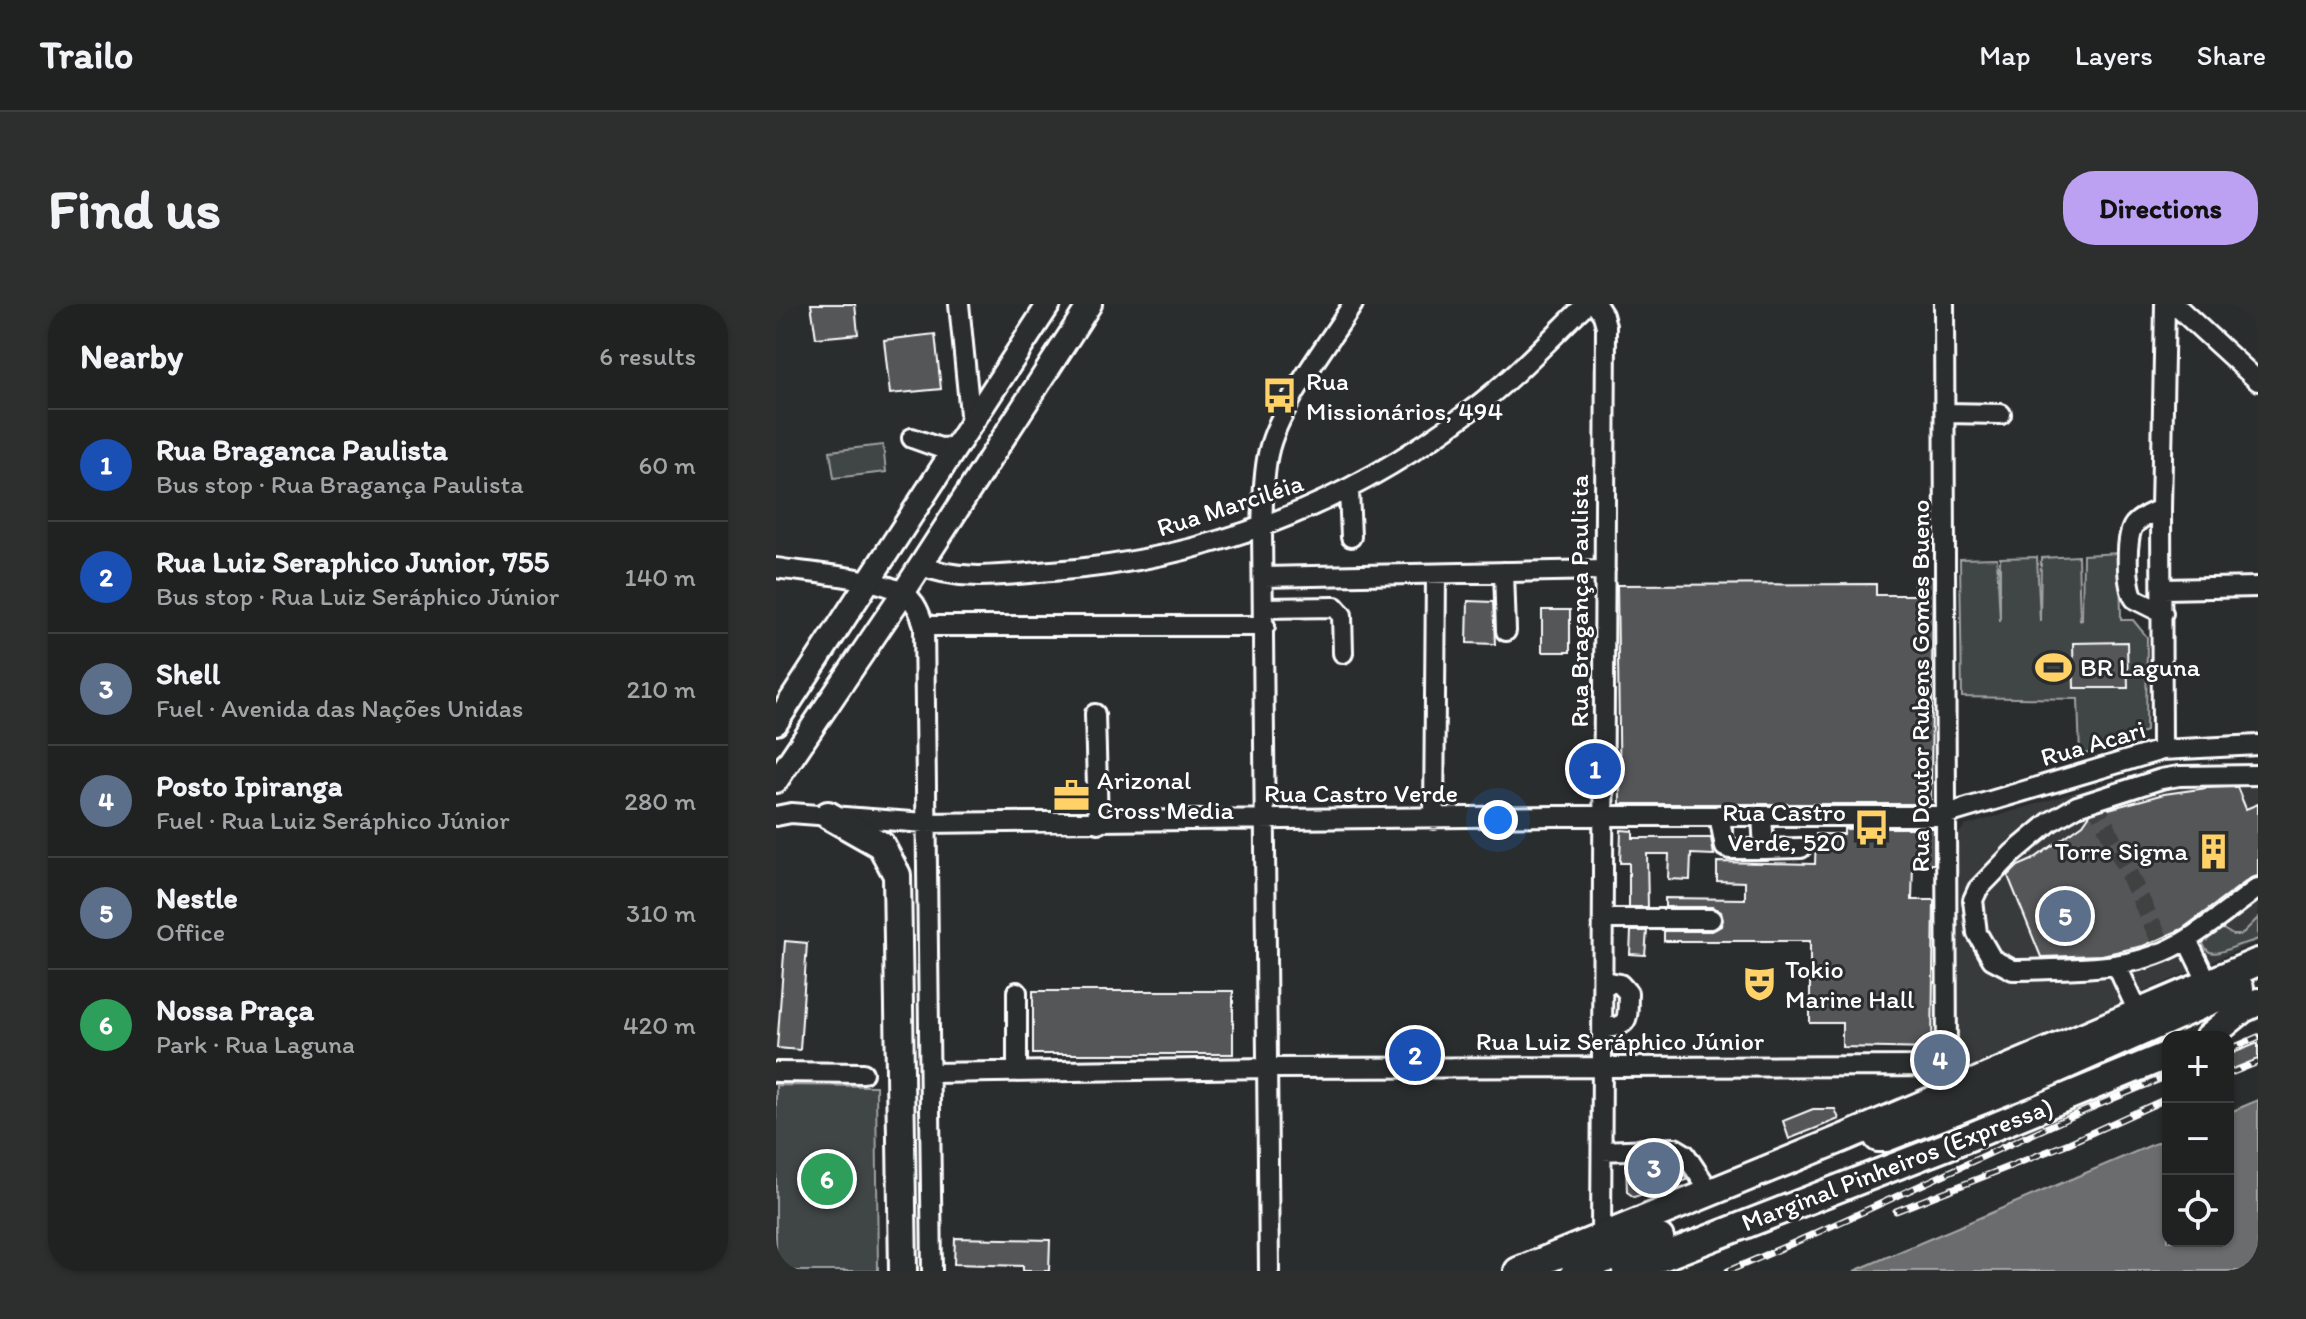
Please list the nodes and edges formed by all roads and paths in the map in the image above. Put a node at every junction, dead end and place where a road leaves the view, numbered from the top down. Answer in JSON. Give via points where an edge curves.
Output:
{"nodes":[{"id":1,"x":959,"y":304,"type":"edge"},
{"id":2,"x":1049,"y":304,"type":"edge"},
{"id":3,"x":1090,"y":304,"type":"edge"},
{"id":4,"x":1353,"y":304,"type":"edge"},
{"id":5,"x":1586,"y":304,"type":"edge"},
{"id":6,"x":1596,"y":304,"type":"edge"},
{"id":7,"x":1944,"y":304,"type":"edge"},
{"id":8,"x":2165,"y":304,"type":"edge"},
{"id":9,"x":2174,"y":304,"type":"edge"},
{"id":10,"x":2258,"y":381,"type":"edge"},
{"id":11,"x":1945,"y":413,"type":"junction"},
{"id":12,"x":2001,"y":414,"type":"dead end"},
{"id":13,"x":971,"y":424,"type":"junction"},
{"id":14,"x":912,"y":438,"type":"dead end"},
{"id":15,"x":956,"y":447,"type":"junction"},
{"id":16,"x":1349,"y":490,"type":"junction"},
{"id":17,"x":2161,"y":509,"type":"junction"},
{"id":18,"x":1262,"y":528,"type":"junction"},
{"id":19,"x":1351,"y":537,"type":"dead end"},
{"id":20,"x":920,"y":565,"type":"junction"},
{"id":21,"x":776,"y":568,"type":"edge"},
{"id":22,"x":1605,"y":570,"type":"junction"},
{"id":23,"x":1504,"y":572,"type":"junction"},
{"id":24,"x":1436,"y":574,"type":"junction"},
{"id":25,"x":1263,"y":577,"type":"junction"},
{"id":26,"x":870,"y":582,"type":"junction"},
{"id":27,"x":2258,"y":587,"type":"edge"},
{"id":28,"x":2163,"y":589,"type":"junction"},
{"id":29,"x":903,"y":593,"type":"junction"},
{"id":30,"x":2163,"y":613,"type":"junction"},
{"id":31,"x":1264,"y":617,"type":"junction"},
{"id":32,"x":924,"y":626,"type":"junction"},
{"id":33,"x":1506,"y":631,"type":"dead end"},
{"id":34,"x":1343,"y":653,"type":"dead end"},
{"id":35,"x":1095,"y":714,"type":"dead end"},
{"id":36,"x":776,"y":723,"type":"edge"},
{"id":37,"x":2258,"y":745,"type":"edge"},
{"id":38,"x":2162,"y":750,"type":"junction"},
{"id":39,"x":2109,"y":765,"type":"junction"},
{"id":40,"x":2258,"y":775,"type":"edge"},
{"id":41,"x":776,"y":781,"type":"edge"},
{"id":42,"x":2113,"y":794,"type":"junction"},
{"id":43,"x":1947,"y":814,"type":"junction"},
{"id":44,"x":828,"y":815,"type":"junction"},
{"id":45,"x":1719,"y":815,"type":"junction"},
{"id":46,"x":776,"y":816,"type":"edge"},
{"id":47,"x":1604,"y":816,"type":"junction"},
{"id":48,"x":1762,"y":816,"type":"junction"},
{"id":49,"x":1265,"y":819,"type":"junction"},
{"id":50,"x":1434,"y":819,"type":"junction"},
{"id":51,"x":925,"y":823,"type":"junction"},
{"id":52,"x":1098,"y":823,"type":"junction"},
{"id":53,"x":1801,"y":848,"type":"dead end"},
{"id":54,"x":1764,"y":849,"type":"junction"},
{"id":55,"x":2258,"y":888,"type":"edge"},
{"id":56,"x":1604,"y":919,"type":"junction"},
{"id":57,"x":1711,"y":919,"type":"dead end"},
{"id":58,"x":1977,"y":933,"type":"junction"},
{"id":59,"x":2187,"y":940,"type":"junction"},
{"id":60,"x":1947,"y":943,"type":"junction"},
{"id":61,"x":2258,"y":962,"type":"edge"},
{"id":62,"x":2117,"y":966,"type":"junction"},
{"id":63,"x":2258,"y":981,"type":"edge"},
{"id":64,"x":2208,"y":983,"type":"junction"},
{"id":65,"x":1017,"y":992,"type":"dead end"},
{"id":66,"x":2258,"y":1002,"type":"edge"},
{"id":67,"x":2138,"y":1012,"type":"junction"},
{"id":68,"x":2258,"y":1017,"type":"edge"},
{"id":69,"x":2217,"y":1031,"type":"edge"},
{"id":70,"x":2224,"y":1031,"type":"edge"},
{"id":71,"x":2162,"y":1057,"type":"edge"},
{"id":72,"x":1602,"y":1067,"type":"junction"},
{"id":73,"x":1269,"y":1068,"type":"junction"},
{"id":74,"x":776,"y":1072,"type":"edge"},
{"id":75,"x":1017,"y":1072,"type":"junction"},
{"id":76,"x":863,"y":1073,"type":"dead end"},
{"id":77,"x":931,"y":1073,"type":"junction"},
{"id":78,"x":1957,"y":1076,"type":"junction"},
{"id":79,"x":1846,"y":1137,"type":"junction"},
{"id":80,"x":1602,"y":1151,"type":"junction"},
{"id":81,"x":1711,"y":1193,"type":"junction"},
{"id":82,"x":1759,"y":1218,"type":"junction"},
{"id":83,"x":1601,"y":1237,"type":"junction"},
{"id":84,"x":903,"y":1271,"type":"edge"},
{"id":85,"x":932,"y":1271,"type":"edge"},
{"id":86,"x":1269,"y":1271,"type":"edge"},
{"id":87,"x":1518,"y":1271,"type":"edge"},
{"id":88,"x":1575,"y":1271,"type":"edge"},
{"id":89,"x":1626,"y":1271,"type":"edge"}],
"edges":[{"from":1,"to":13,"type":"street"},
{"from":2,"to":13,"type":"main road"},
{"from":3,"to":20,"type":"main road"},
{"from":4,"to":18,"type":"street","via":[[1273,436]]},
{"from":5,"to":16,"type":"street","name":"Rua Marciléia","via":[[1471,411]]},
{"from":6,"to":22,"type":"street","name":"Rua Bragança Paulista","via":[[1606,326]]},
{"from":7,"to":11,"type":"street","name":"Rua Doutor Rubens Gomes Bueno"},
{"from":8,"to":17,"type":"street"},
{"from":9,"to":10,"type":"street"},
{"from":11,"to":12,"type":"street"},
{"from":11,"to":43,"type":"street","name":"Rua Doutor Rubens Gomes Bueno"},
{"from":13,"to":15,"type":"main road"},
{"from":14,"to":15,"type":"street","via":[[940,448]]},
{"from":15,"to":26,"type":"main road"},
{"from":16,"to":18,"type":"street","name":"Rua Marciléia"},
{"from":16,"to":19,"type":"street"},
{"from":17,"to":28,"type":"street"},
{"from":17,"to":30,"type":"street","via":[[2143,517],[2130,533],[2129,585],[2135,599]]},
{"from":18,"to":20,"type":"street","name":"Rua Marciléia","via":[[1096,568],[953,575]]},
{"from":18,"to":25,"type":"street"},
{"from":20,"to":29,"type":"main road"},
{"from":21,"to":26,"type":"street"},
{"from":22,"to":23,"type":"street"},
{"from":22,"to":47,"type":"street","name":"Rua Bragança Paulista"},
{"from":23,"to":24,"type":"street"},
{"from":23,"to":33,"type":"street"},
{"from":24,"to":25,"type":"street"},
{"from":24,"to":50,"type":"street"},
{"from":25,"to":31,"type":"street"},
{"from":26,"to":29,"type":"street"},
{"from":26,"to":36,"type":"main road"},
{"from":27,"to":28,"type":"street"},
{"from":28,"to":30,"type":"street"},
{"from":29,"to":32,"type":"street","via":[[918,609]]},
{"from":29,"to":41,"type":"main road"},
{"from":30,"to":38,"type":"street"},
{"from":31,"to":32,"type":"street"},
{"from":31,"to":34,"type":"street","via":[[1335,607],[1342,615]]},
{"from":31,"to":49,"type":"street"},
{"from":32,"to":51,"type":"street"},
{"from":35,"to":52,"type":"street"},
{"from":37,"to":38,"type":"street","name":"Rua Acari"},
{"from":38,"to":39,"type":"street","name":"Rua Acari"},
{"from":39,"to":42,"type":"street"},
{"from":39,"to":43,"type":"street","name":"Rua Acari"},
{"from":40,"to":42,"type":"street","via":[[2179,776]]},
{"from":42,"to":58,"type":"street","via":[[2067,810],[1981,885],[1973,900]]},
{"from":43,"to":48,"type":"street","name":"Rua Castro Verde"},
{"from":43,"to":60,"type":"street","name":"Rua Doutor Rubens Gomes Bueno"},
{"from":44,"to":46,"type":"street","name":"Rua Castro Verde"},
{"from":44,"to":51,"type":"street","name":"Rua Castro Verde"},
{"from":44,"to":84,"type":"highway","via":[[881,845],[897,875]]},
{"from":45,"to":47,"type":"street","name":"Rua Castro Verde"},
{"from":45,"to":48,"type":"street","name":"Rua Castro Verde"},
{"from":45,"to":54,"type":"street","via":[[1727,849]]},
{"from":47,"to":50,"type":"street","name":"Rua Castro Verde"},
{"from":47,"to":56,"type":"street","name":"Rua Bragança Paulista"},
{"from":48,"to":54,"type":"street"},
{"from":49,"to":50,"type":"street","name":"Rua Castro Verde"},
{"from":49,"to":52,"type":"street","name":"Rua Castro Verde"},
{"from":49,"to":73,"type":"street"},
{"from":51,"to":52,"type":"street","name":"Rua Castro Verde"},
{"from":51,"to":77,"type":"street"},
{"from":53,"to":54,"type":"street"},
{"from":55,"to":59,"type":"street"},
{"from":56,"to":57,"type":"street"},
{"from":56,"to":72,"type":"street","name":"Rua Bragança Paulista"},
{"from":58,"to":60,"type":"street"},
{"from":58,"to":62,"type":"street","via":[[1992,959],[2013,970]]},
{"from":59,"to":62,"type":"street"},
{"from":59,"to":64,"type":"street"},
{"from":60,"to":78,"type":"street","name":"Rua Doutor Rubens Gomes Bueno"},
{"from":61,"to":64,"type":"highway"},
{"from":62,"to":67,"type":"street"},
{"from":63,"to":79,"type":"highway","via":[[1886,1138]]},
{"from":64,"to":67,"type":"highway"},
{"from":65,"to":75,"type":"street"},
{"from":66,"to":69,"type":"highway"},
{"from":67,"to":78,"type":"highway"},
{"from":68,"to":70,"type":"highway"},
{"from":71,"to":82,"type":"highway","name":"Marginal Pinheiros (Expressa)"},
{"from":72,"to":73,"type":"street","name":"Rua Luiz Seráphico Júnior"},
{"from":72,"to":78,"type":"street","name":"Rua Luiz Seráphico Júnior"},
{"from":72,"to":80,"type":"street","name":"Rua Bragança Paulista"},
{"from":73,"to":75,"type":"street","name":"Rua Luiz Seráphico Júnior"},
{"from":73,"to":86,"type":"street"},
{"from":74,"to":76,"type":"street"},
{"from":75,"to":77,"type":"street","name":"Rua Luiz Seráphico Júnior"},
{"from":77,"to":85,"type":"street"},
{"from":78,"to":79,"type":"highway"},
{"from":79,"to":81,"type":"highway"},
{"from":80,"to":81,"type":"street","via":[[1675,1148],[1685,1154]]},
{"from":80,"to":83,"type":"street","name":"Rua Bragança Paulista"},
{"from":81,"to":83,"type":"highway"},
{"from":82,"to":88,"type":"highway","via":[[1720,1215]]},
{"from":82,"to":89,"type":"highway","name":"Marginal Pinheiros (Expressa)"},
{"from":83,"to":87,"type":"highway"}]}
